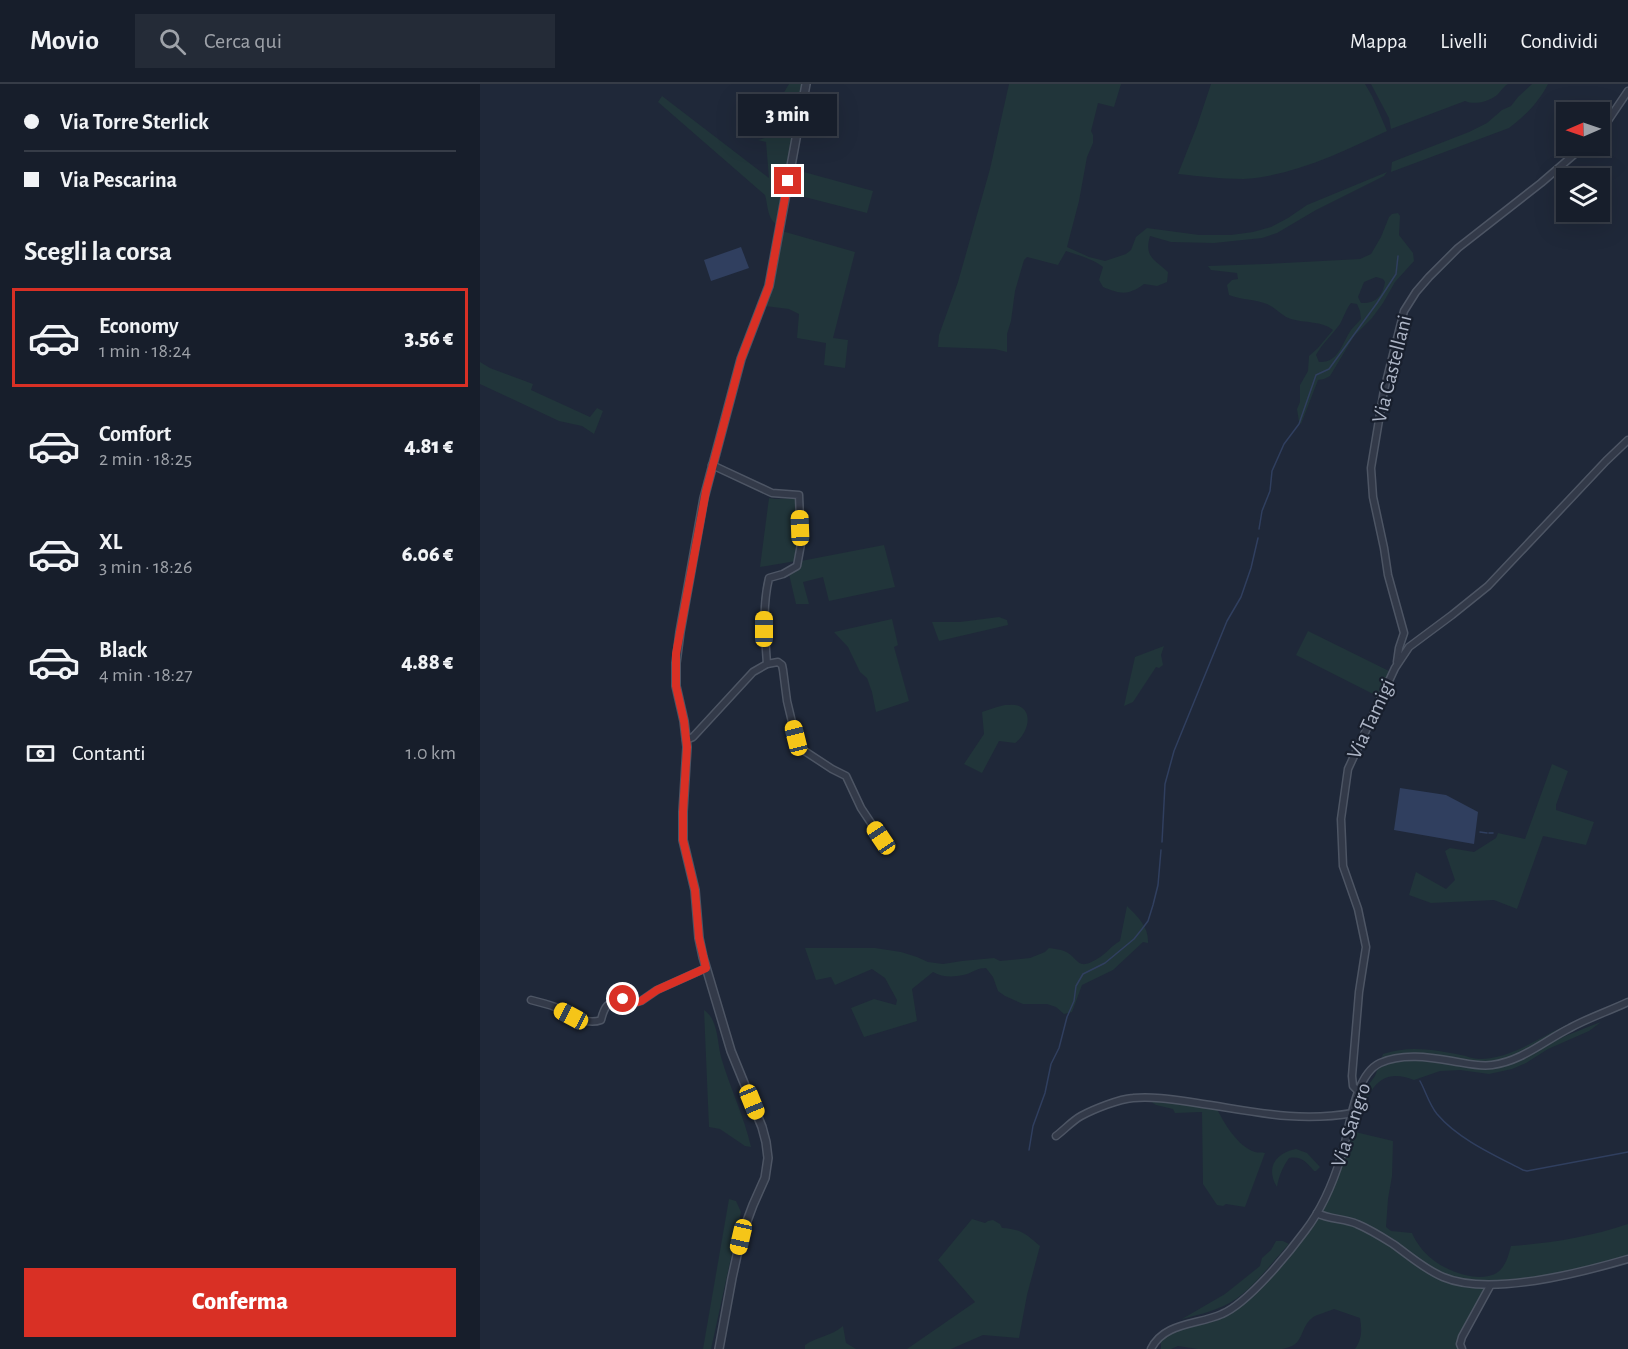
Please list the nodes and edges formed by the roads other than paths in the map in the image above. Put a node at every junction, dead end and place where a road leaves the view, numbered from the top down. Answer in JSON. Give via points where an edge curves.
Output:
{"nodes":[{"id":1,"x":806,"y":84,"type":"edge"},
{"id":2,"x":1628,"y":92,"type":"edge"},
{"id":3,"x":1610,"y":118,"type":"edge"},
{"id":4,"x":1572,"y":156,"type":"edge"},
{"id":5,"x":1628,"y":440,"type":"edge"},
{"id":6,"x":712,"y":465,"type":"junction"},
{"id":7,"x":767,"y":664,"type":"junction"},
{"id":8,"x":1397,"y":666,"type":"junction"},
{"id":9,"x":686,"y":740,"type":"junction"},
{"id":10,"x":881,"y":838,"type":"dead end"},
{"id":11,"x":706,"y":968,"type":"junction"},
{"id":12,"x":531,"y":1000,"type":"dead end"},
{"id":13,"x":1628,"y":1002,"type":"edge"},
{"id":14,"x":1358,"y":1091,"type":"junction"},
{"id":15,"x":1353,"y":1113,"type":"junction"},
{"id":16,"x":1056,"y":1136,"type":"dead end"},
{"id":17,"x":1317,"y":1213,"type":"junction"},
{"id":18,"x":1628,"y":1259,"type":"edge"},
{"id":19,"x":1490,"y":1286,"type":"junction"},
{"id":20,"x":1162,"y":1335,"type":"junction"},
{"id":21,"x":719,"y":1349,"type":"edge"},
{"id":22,"x":1151,"y":1349,"type":"edge"},
{"id":23,"x":1158,"y":1349,"type":"edge"},
{"id":24,"x":1462,"y":1349,"type":"edge"}],
"edges":[{"from":1,"to":6,"type":"street","via":[[770,280],[741,359]]},
{"from":2,"to":3,"type":"street"},
{"from":4,"to":8,"type":"street","name":"Via Castellani","via":[[1458,248],[1416,292],[1404,311],[1384,390],[1371,468],[1388,575],[1404,633]]},
{"from":5,"to":8,"type":"street","name":"Via Tamigi","via":[[1488,586],[1409,647]]},
{"from":6,"to":7,"type":"street","via":[[772,493],[799,495],[798,566],[769,578],[766,588]]},
{"from":6,"to":9,"type":"street","via":[[676,654],[676,686]]},
{"from":7,"to":9,"type":"street","via":[[753,672]]},
{"from":7,"to":10,"type":"street","via":[[782,665],[797,743],[846,776]]},
{"from":8,"to":14,"type":"street","name":"Via Tamigi","via":[[1348,769],[1341,819],[1343,866],[1366,947],[1352,1076]]},
{"from":9,"to":11,"type":"street","via":[[683,840]]},
{"from":11,"to":12,"type":"street","via":[[641,1001],[623,999],[607,1005],[597,1022]]},
{"from":11,"to":21,"type":"street","via":[[731,1051],[765,1136],[768,1158],[765,1178],[741,1237]]},
{"from":13,"to":14,"type":"street","name":"Via Sangro","via":[[1507,1062],[1490,1066],[1426,1057],[1395,1058],[1370,1070]]},
{"from":14,"to":15,"type":"street","name":"Via Sangro"},
{"from":15,"to":16,"type":"street","via":[[1294,1117],[1160,1098],[1131,1098],[1080,1116]]},
{"from":15,"to":17,"type":"street","name":"Via Sangro","via":[[1330,1188]]},
{"from":17,"to":19,"type":"street","via":[[1356,1224],[1445,1278]]},
{"from":17,"to":20,"type":"street","name":"Via Sangro","via":[[1282,1259],[1233,1309]]},
{"from":18,"to":19,"type":"street","via":[[1548,1279]]},
{"from":19,"to":24,"type":"street","via":[[1462,1337]]},
{"from":20,"to":22,"type":"street"},
{"from":20,"to":23,"type":"street"}]}
